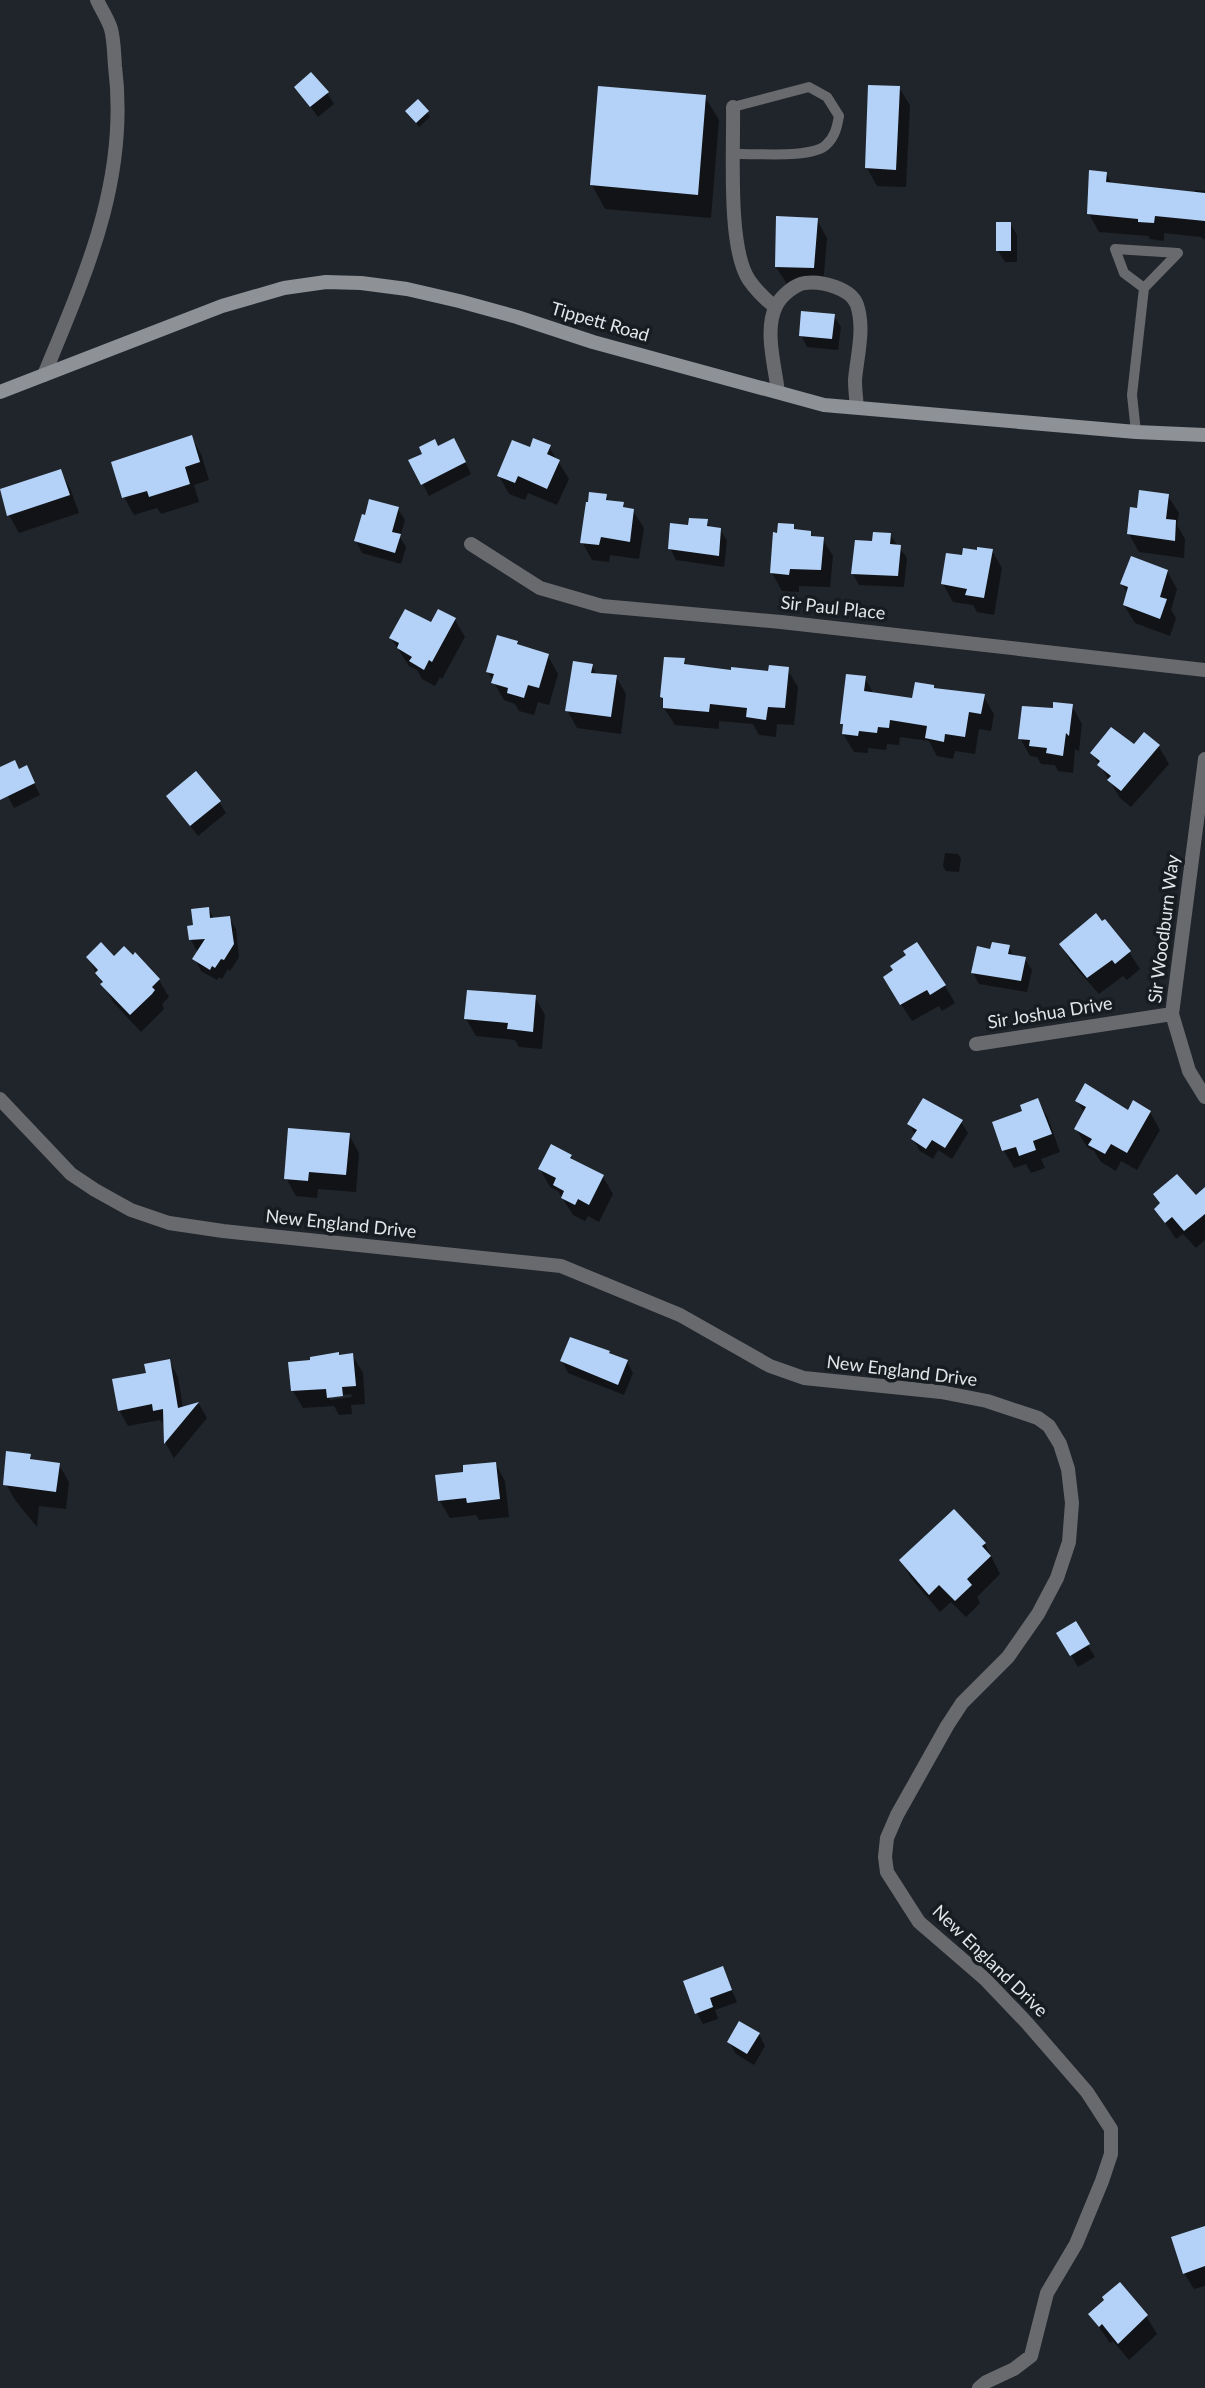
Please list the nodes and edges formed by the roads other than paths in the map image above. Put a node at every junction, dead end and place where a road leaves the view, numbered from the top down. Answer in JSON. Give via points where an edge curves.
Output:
{"nodes":[{"id":1,"x":97,"y":0,"type":"edge"},
{"id":2,"x":733,"y":107,"type":"joint"},
{"id":3,"x":734,"y":154,"type":"junction"},
{"id":4,"x":1144,"y":288,"type":"junction"},
{"id":5,"x":775,"y":307,"type":"junction"},
{"id":6,"x":44,"y":375,"type":"junction"},
{"id":7,"x":0,"y":392,"type":"edge"},
{"id":8,"x":778,"y":392,"type":"junction"},
{"id":9,"x":857,"y":407,"type":"junction"},
{"id":10,"x":1136,"y":432,"type":"junction"},
{"id":11,"x":1205,"y":435,"type":"edge"},
{"id":12,"x":471,"y":544,"type":"dead end"},
{"id":13,"x":1205,"y":670,"type":"edge"},
{"id":14,"x":1205,"y":759,"type":"edge"},
{"id":15,"x":1172,"y":1014,"type":"junction"},
{"id":16,"x":976,"y":1044,"type":"dead end"},
{"id":17,"x":1205,"y":1097,"type":"edge"},
{"id":18,"x":0,"y":1099,"type":"edge"},
{"id":19,"x":979,"y":2388,"type":"edge"}],
"edges":[{"from":1,"to":6,"type":"street","via":[[111,29],[119,96],[118,136],[91,260]]},
{"from":2,"to":3,"type":"street"},
{"from":2,"to":3,"type":"lane","via":[[809,87],[827,97],[839,116],[837,131],[812,153]]},
{"from":3,"to":5,"type":"street","via":[[734,226],[742,265],[747,278]]},
{"from":4,"to":4,"type":"lane","via":[[1178,253],[1115,249],[1124,273]]},
{"from":4,"to":10,"type":"lane","via":[[1132,395]]},
{"from":5,"to":8,"type":"street","via":[[772,328]]},
{"from":5,"to":9,"type":"street","via":[[783,295],[803,283],[834,287],[856,301],[860,318]]},
{"from":6,"to":7,"type":"street","name":"Tippett Road"},
{"from":6,"to":8,"type":"street","name":"Tippett Road","via":[[222,306],[284,288],[326,282],[407,289],[458,301]]},
{"from":8,"to":9,"type":"street","name":"Tippett Road","via":[[824,405]]},
{"from":9,"to":10,"type":"street","name":"Tippett Road"},
{"from":10,"to":11,"type":"street","name":"Tippett Road"},
{"from":12,"to":13,"type":"street","name":"Sir Paul Place","via":[[540,588],[602,606]]},
{"from":14,"to":15,"type":"street","name":"Sir Woodburn Way"},
{"from":15,"to":16,"type":"street","name":"Sir Joshua Drive"},
{"from":15,"to":17,"type":"street","name":"Sir Woodburn Way","via":[[1189,1070]]},
{"from":18,"to":19,"type":"street","name":"New England Drive","via":[[71,1174],[131,1210],[169,1223],[561,1266],[680,1315],[770,1366],[804,1378],[953,1394],[1016,1410],[1049,1426],[1068,1469],[1072,1503],[1069,1542],[1057,1578],[1008,1657],[962,1703],[947,1726],[897,1815],[885,1857],[887,1872],[919,1922],[977,1971],[1027,2023],[1087,2092],[1111,2129],[1111,2154],[1102,2181],[1076,2244],[1047,2293],[1031,2356]]}]}
